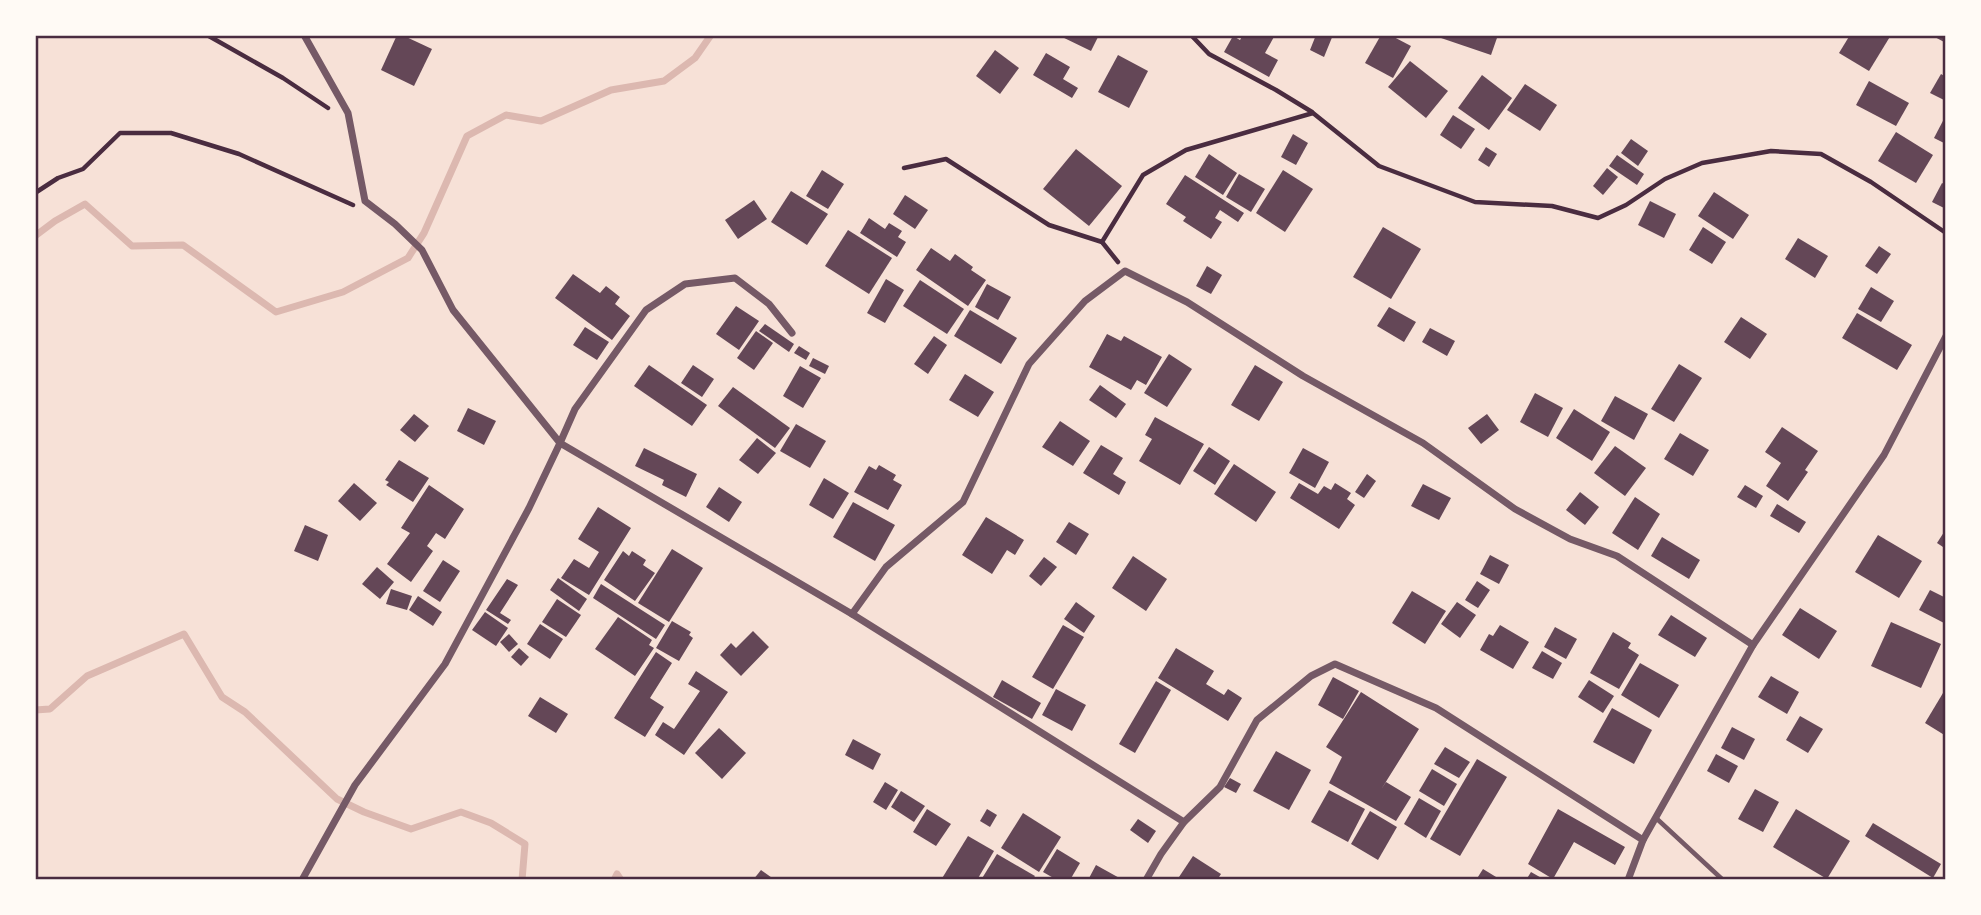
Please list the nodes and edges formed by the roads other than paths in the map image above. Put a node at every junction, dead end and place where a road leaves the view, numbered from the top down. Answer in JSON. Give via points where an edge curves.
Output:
{"nodes":[{"id":1,"x":304,"y":35,"type":"edge"},
{"id":2,"x":792,"y":333,"type":"dead end"},
{"id":3,"x":1946,"y":336,"type":"edge"},
{"id":4,"x":559,"y":443,"type":"junction"},
{"id":5,"x":852,"y":614,"type":"junction"},
{"id":6,"x":1753,"y":645,"type":"junction"},
{"id":7,"x":1655,"y":818,"type":"junction"},
{"id":8,"x":1184,"y":822,"type":"junction"},
{"id":9,"x":1643,"y":840,"type":"junction"},
{"id":10,"x":302,"y":880,"type":"edge"},
{"id":11,"x":1146,"y":880,"type":"edge"},
{"id":12,"x":1628,"y":880,"type":"edge"},
{"id":13,"x":1723,"y":880,"type":"edge"}],
"edges":[{"from":1,"to":4,"type":"street","via":[[348,113],[365,201],[422,250],[453,310]]},
{"from":2,"to":4,"type":"street","via":[[769,304],[735,278],[685,284],[646,310],[575,409]]},
{"from":3,"to":6,"type":"street","via":[[1884,455]]},
{"from":4,"to":5,"type":"street"},
{"from":4,"to":10,"type":"street","via":[[445,664],[355,785]]},
{"from":5,"to":6,"type":"street","via":[[887,566],[963,502],[1029,364],[1085,301],[1125,271],[1187,302],[1303,376],[1423,443],[1515,509],[1570,539],[1617,556]]},
{"from":5,"to":8,"type":"street"},
{"from":6,"to":7,"type":"street"},
{"from":7,"to":9,"type":"street"},
{"from":7,"to":13,"type":"lane"},
{"from":8,"to":9,"type":"street","via":[[1220,787],[1257,720],[1311,676],[1335,664],[1436,708]]},
{"from":8,"to":11,"type":"street"},
{"from":9,"to":12,"type":"street"}]}
